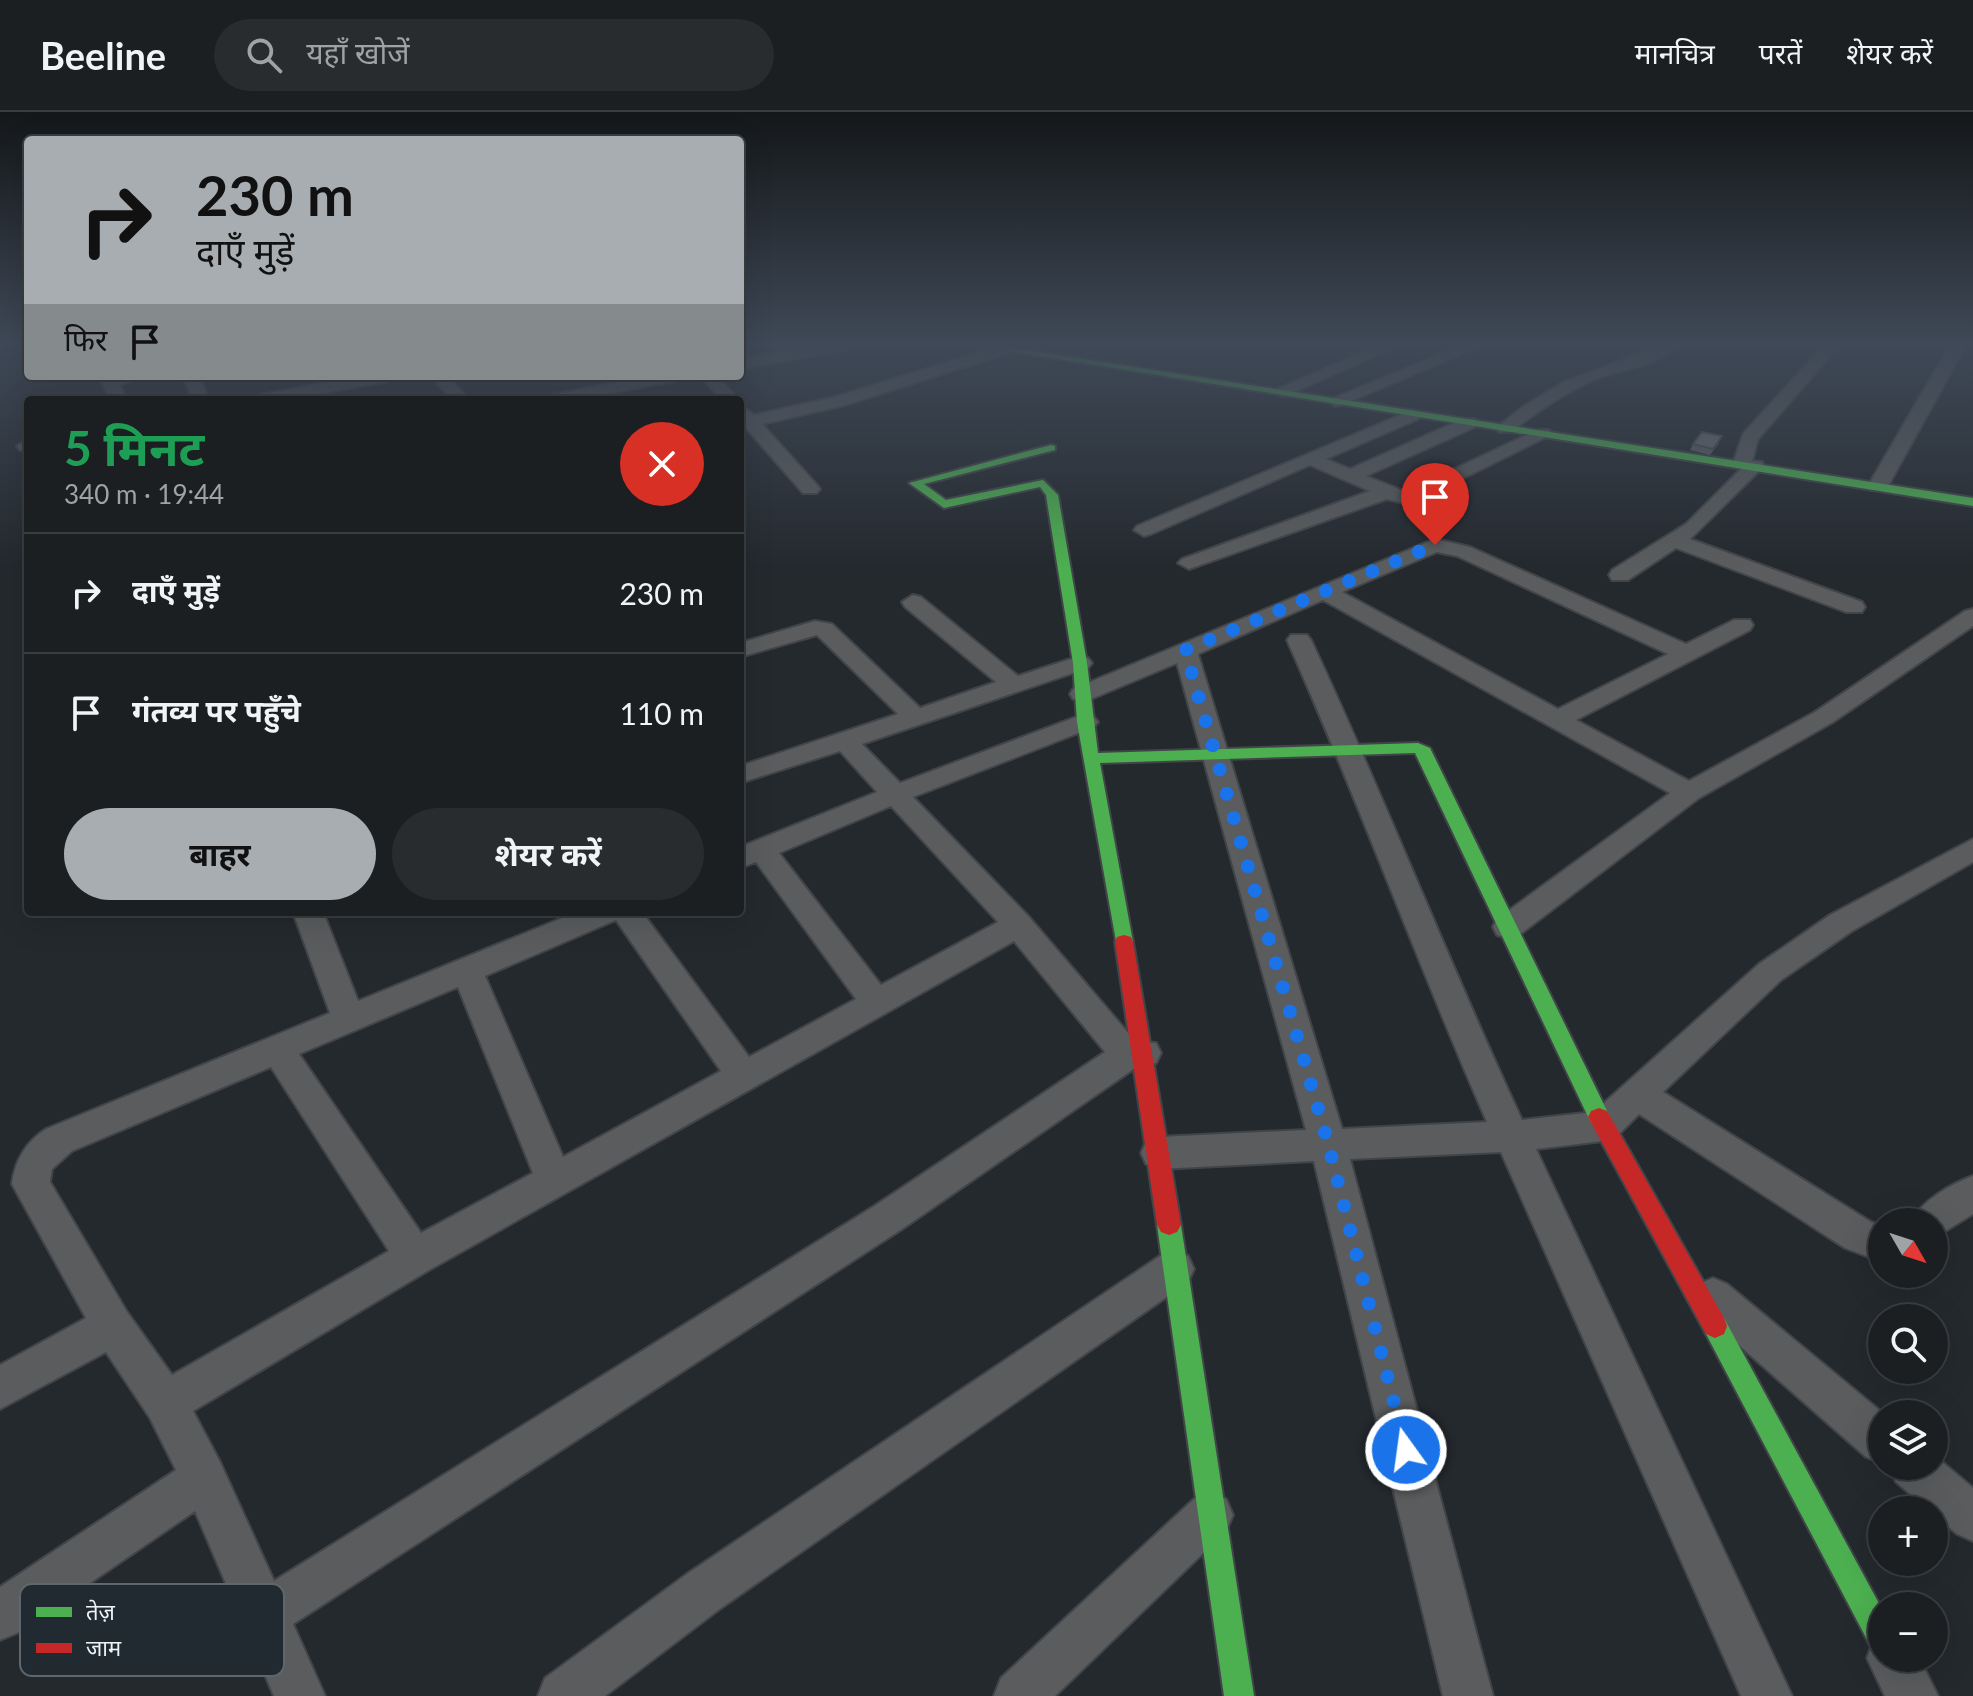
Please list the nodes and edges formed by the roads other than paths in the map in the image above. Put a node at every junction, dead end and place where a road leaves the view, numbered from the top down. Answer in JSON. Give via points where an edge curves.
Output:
{"nodes":[{"id":1,"x":748,"y":419,"type":"edge"},
{"id":2,"x":1403,"y":419,"type":"edge"},
{"id":3,"x":1440,"y":419,"type":"edge"},
{"id":4,"x":1517,"y":419,"type":"edge"},
{"id":5,"x":1766,"y":419,"type":"edge"},
{"id":6,"x":1916,"y":419,"type":"edge"},
{"id":7,"x":1469,"y":423,"type":"junction"},
{"id":8,"x":1505,"y":428,"type":"junction"},
{"id":9,"x":1543,"y":434,"type":"junction"},
{"id":10,"x":1051,"y":448,"type":"dead end"},
{"id":11,"x":1309,"y":458,"type":"junction"},
{"id":12,"x":1749,"y":465,"type":"junction"},
{"id":13,"x":1350,"y":476,"type":"junction"},
{"id":14,"x":1878,"y":486,"type":"junction"},
{"id":15,"x":810,"y":489,"type":"dead end"},
{"id":16,"x":1387,"y":492,"type":"junction"},
{"id":17,"x":1973,"y":502,"type":"edge"},
{"id":18,"x":1144,"y":530,"type":"dead end"},
{"id":19,"x":1674,"y":540,"type":"junction"},
{"id":20,"x":1189,"y":563,"type":"dead end"},
{"id":21,"x":1620,"y":575,"type":"dead end"},
{"id":22,"x":1325,"y":592,"type":"junction"},
{"id":23,"x":913,"y":602,"type":"dead end"},
{"id":24,"x":1854,"y":607,"type":"dead end"},
{"id":25,"x":1973,"y":616,"type":"edge"},
{"id":26,"x":1742,"y":625,"type":"dead end"},
{"id":27,"x":1299,"y":640,"type":"dead end"},
{"id":28,"x":744,"y":649,"type":"edge"},
{"id":29,"x":1185,"y":650,"type":"junction"},
{"id":30,"x":1686,"y":653,"type":"junction"},
{"id":31,"x":1080,"y":663,"type":"junction"},
{"id":32,"x":1013,"y":684,"type":"junction"},
{"id":33,"x":1082,"y":694,"type":"junction"},
{"id":34,"x":914,"y":716,"type":"junction"},
{"id":35,"x":1558,"y":719,"type":"junction"},
{"id":36,"x":1085,"y":722,"type":"junction"},
{"id":37,"x":843,"y":739,"type":"junction"},
{"id":38,"x":1349,"y":750,"type":"junction"},
{"id":39,"x":1217,"y":755,"type":"junction"},
{"id":40,"x":1091,"y":758,"type":"junction"},
{"id":41,"x":744,"y":774,"type":"edge"},
{"id":42,"x":1689,"y":792,"type":"junction"},
{"id":43,"x":896,"y":794,"type":"junction"},
{"id":44,"x":1973,"y":849,"type":"edge"},
{"id":45,"x":751,"y":854,"type":"edge"},
{"id":46,"x":310,"y":916,"type":"edge"},
{"id":47,"x":596,"y":916,"type":"edge"},
{"id":48,"x":629,"y":916,"type":"edge"},
{"id":49,"x":1018,"y":925,"type":"junction"},
{"id":50,"x":1508,"y":927,"type":"junction"},
{"id":51,"x":466,"y":969,"type":"junction"},
{"id":52,"x":876,"y":1002,"type":"junction"},
{"id":53,"x":349,"y":1019,"type":"junction"},
{"id":54,"x":278,"y":1050,"type":"junction"},
{"id":55,"x":1135,"y":1054,"type":"junction"},
{"id":56,"x":743,"y":1075,"type":"junction"},
{"id":57,"x":1638,"y":1095,"type":"junction"},
{"id":58,"x":1603,"y":1126,"type":"junction"},
{"id":59,"x":1513,"y":1136,"type":"junction"},
{"id":60,"x":1328,"y":1143,"type":"junction"},
{"id":61,"x":1159,"y":1153,"type":"junction"},
{"id":62,"x":555,"y":1180,"type":"junction"},
{"id":63,"x":1973,"y":1193,"type":"edge"},
{"id":64,"x":1948,"y":1210,"type":"edge"},
{"id":65,"x":1868,"y":1239,"type":"edge"},
{"id":66,"x":415,"y":1257,"type":"junction"},
{"id":67,"x":1174,"y":1269,"type":"junction"},
{"id":68,"x":1688,"y":1276,"type":"junction"},
{"id":69,"x":113,"y":1326,"type":"junction"},
{"id":70,"x":0,"y":1388,"type":"edge"},
{"id":71,"x":165,"y":1403,"type":"junction"},
{"id":72,"x":1868,"y":1429,"type":"edge"},
{"id":73,"x":204,"y":1478,"type":"junction"},
{"id":74,"x":1928,"y":1480,"type":"edge"},
{"id":75,"x":1210,"y":1515,"type":"junction"},
{"id":76,"x":1973,"y":1518,"type":"edge"},
{"id":77,"x":47,"y":1584,"type":"edge"},
{"id":78,"x":252,"y":1584,"type":"edge"},
{"id":79,"x":20,"y":1602,"type":"edge"},
{"id":80,"x":284,"y":1602,"type":"edge"},
{"id":81,"x":1868,"y":1613,"type":"edge"},
{"id":82,"x":0,"y":1616,"type":"edge"},
{"id":83,"x":284,"y":1659,"type":"edge"},
{"id":84,"x":1900,"y":1672,"type":"edge"},
{"id":85,"x":300,"y":1696,"type":"edge"},
{"id":86,"x":563,"y":1696,"type":"edge"},
{"id":87,"x":1019,"y":1696,"type":"edge"},
{"id":88,"x":1239,"y":1696,"type":"edge"},
{"id":89,"x":1468,"y":1696,"type":"edge"},
{"id":90,"x":1767,"y":1696,"type":"edge"},
{"id":91,"x":1913,"y":1696,"type":"edge"}],
"edges":[{"from":1,"to":15,"type":"street"},
{"from":2,"to":11,"type":"street"},
{"from":3,"to":7,"type":"street"},
{"from":4,"to":8,"type":"street"},
{"from":5,"to":12,"type":"street","via":[[1749,438]]},
{"from":6,"to":14,"type":"street"},
{"from":7,"to":8,"type":"street"},
{"from":7,"to":13,"type":"street"},
{"from":8,"to":9,"type":"street"},
{"from":9,"to":12,"type":"street"},
{"from":9,"to":16,"type":"street","via":[[1412,498]]},
{"from":10,"to":31,"type":"street","via":[[915,483],[944,504],[1043,483],[1052,495],[1062,540]]},
{"from":11,"to":13,"type":"street"},
{"from":11,"to":18,"type":"street"},
{"from":12,"to":14,"type":"street"},
{"from":12,"to":19,"type":"street","via":[[1693,528]]},
{"from":13,"to":16,"type":"street"},
{"from":14,"to":17,"type":"street"},
{"from":16,"to":20,"type":"street"},
{"from":19,"to":21,"type":"street"},
{"from":19,"to":24,"type":"street"},
{"from":22,"to":29,"type":"street"},
{"from":22,"to":30,"type":"street","via":[[1442,545]]},
{"from":22,"to":35,"type":"street"},
{"from":23,"to":32,"type":"street"},
{"from":25,"to":42,"type":"street","via":[[1824,717]]},
{"from":26,"to":30,"type":"street"},
{"from":27,"to":38,"type":"street"},
{"from":28,"to":34,"type":"street","via":[[824,629]]},
{"from":29,"to":33,"type":"street"},
{"from":29,"to":39,"type":"street"},
{"from":30,"to":35,"type":"street"},
{"from":31,"to":32,"type":"street"},
{"from":31,"to":33,"type":"street"},
{"from":32,"to":34,"type":"street"},
{"from":33,"to":36,"type":"street"},
{"from":34,"to":37,"type":"street"},
{"from":35,"to":42,"type":"street"},
{"from":36,"to":40,"type":"street"},
{"from":36,"to":43,"type":"street"},
{"from":37,"to":41,"type":"street"},
{"from":37,"to":43,"type":"street"},
{"from":38,"to":39,"type":"street"},
{"from":38,"to":50,"type":"street","via":[[1424,751]]},
{"from":38,"to":59,"type":"street","via":[[1457,1016]]},
{"from":39,"to":40,"type":"street"},
{"from":39,"to":60,"type":"street"},
{"from":40,"to":55,"type":"street"},
{"from":42,"to":50,"type":"street"},
{"from":43,"to":45,"type":"street"},
{"from":43,"to":49,"type":"street"},
{"from":44,"to":57,"type":"street","via":[[1841,923],[1770,972]]},
{"from":45,"to":52,"type":"street"},
{"from":46,"to":53,"type":"street"},
{"from":47,"to":51,"type":"street"},
{"from":48,"to":56,"type":"street"},
{"from":49,"to":52,"type":"street"},
{"from":49,"to":55,"type":"street"},
{"from":50,"to":58,"type":"street"},
{"from":51,"to":53,"type":"street"},
{"from":51,"to":62,"type":"street"},
{"from":52,"to":56,"type":"street"},
{"from":53,"to":54,"type":"street"},
{"from":54,"to":66,"type":"street"},
{"from":54,"to":69,"type":"street","via":[[59,1140],[32,1165],[31,1184]]},
{"from":55,"to":61,"type":"street"},
{"from":55,"to":80,"type":"street"},
{"from":56,"to":62,"type":"street"},
{"from":57,"to":58,"type":"street"},
{"from":57,"to":65,"type":"street"},
{"from":58,"to":59,"type":"street"},
{"from":58,"to":68,"type":"street"},
{"from":59,"to":60,"type":"street"},
{"from":59,"to":90,"type":"street"},
{"from":60,"to":61,"type":"street"},
{"from":60,"to":89,"type":"street"},
{"from":61,"to":67,"type":"street"},
{"from":62,"to":66,"type":"street"},
{"from":63,"to":64,"type":"street"},
{"from":66,"to":71,"type":"street"},
{"from":67,"to":75,"type":"street"},
{"from":67,"to":86,"type":"street","via":[[704,1591]]},
{"from":68,"to":72,"type":"street"},
{"from":68,"to":81,"type":"street"},
{"from":69,"to":70,"type":"street"},
{"from":69,"to":71,"type":"street"},
{"from":71,"to":73,"type":"street"},
{"from":73,"to":77,"type":"street"},
{"from":73,"to":78,"type":"street"},
{"from":74,"to":76,"type":"street"},
{"from":75,"to":87,"type":"street"},
{"from":75,"to":88,"type":"street"},
{"from":79,"to":82,"type":"street"},
{"from":83,"to":85,"type":"street"},
{"from":84,"to":91,"type":"street"}]}
